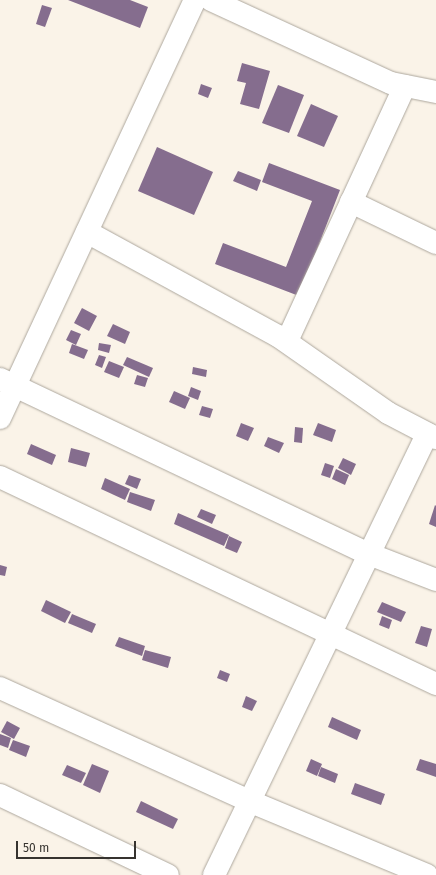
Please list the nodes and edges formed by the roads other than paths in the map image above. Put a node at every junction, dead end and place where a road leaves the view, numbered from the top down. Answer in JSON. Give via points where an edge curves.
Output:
{"nodes":[{"id":1,"x":195,"y":0,"type":"edge"},
{"id":2,"x":211,"y":0,"type":"edge"},
{"id":3,"x":405,"y":86,"type":"junction"},
{"id":4,"x":436,"y":92,"type":"edge"},
{"id":5,"x":351,"y":202,"type":"junction"},
{"id":6,"x":87,"y":232,"type":"junction"},
{"id":7,"x":436,"y":243,"type":"edge"},
{"id":8,"x":286,"y":342,"type":"junction"},
{"id":9,"x":7,"y":383,"type":"edge"},
{"id":10,"x":0,"y":418,"type":"edge"},
{"id":11,"x":431,"y":436,"type":"edge"},
{"id":12,"x":0,"y":477,"type":"edge"},
{"id":13,"x":369,"y":554,"type":"junction"},
{"id":14,"x":436,"y":580,"type":"edge"},
{"id":15,"x":331,"y":632,"type":"junction"},
{"id":16,"x":436,"y":684,"type":"edge"},
{"id":17,"x":0,"y":688,"type":"edge"},
{"id":18,"x":0,"y":795,"type":"edge"},
{"id":19,"x":249,"y":801,"type":"junction"},
{"id":20,"x":168,"y":875,"type":"edge"},
{"id":21,"x":214,"y":875,"type":"edge"},
{"id":22,"x":427,"y":875,"type":"edge"}],
"edges":[{"from":1,"to":6,"type":"street"},
{"from":2,"to":3,"type":"street","via":[[391,82]]},
{"from":3,"to":4,"type":"street"},
{"from":3,"to":5,"type":"street"},
{"from":5,"to":7,"type":"street"},
{"from":5,"to":8,"type":"street"},
{"from":6,"to":8,"type":"street"},
{"from":6,"to":9,"type":"street"},
{"from":8,"to":11,"type":"street","via":[[388,413]]},
{"from":9,"to":10,"type":"street"},
{"from":9,"to":13,"type":"street"},
{"from":11,"to":13,"type":"street"},
{"from":12,"to":15,"type":"street"},
{"from":13,"to":14,"type":"street"},
{"from":13,"to":15,"type":"street"},
{"from":15,"to":16,"type":"street"},
{"from":15,"to":19,"type":"street"},
{"from":17,"to":19,"type":"street"},
{"from":18,"to":20,"type":"street"},
{"from":19,"to":21,"type":"street"},
{"from":19,"to":22,"type":"street"}]}
